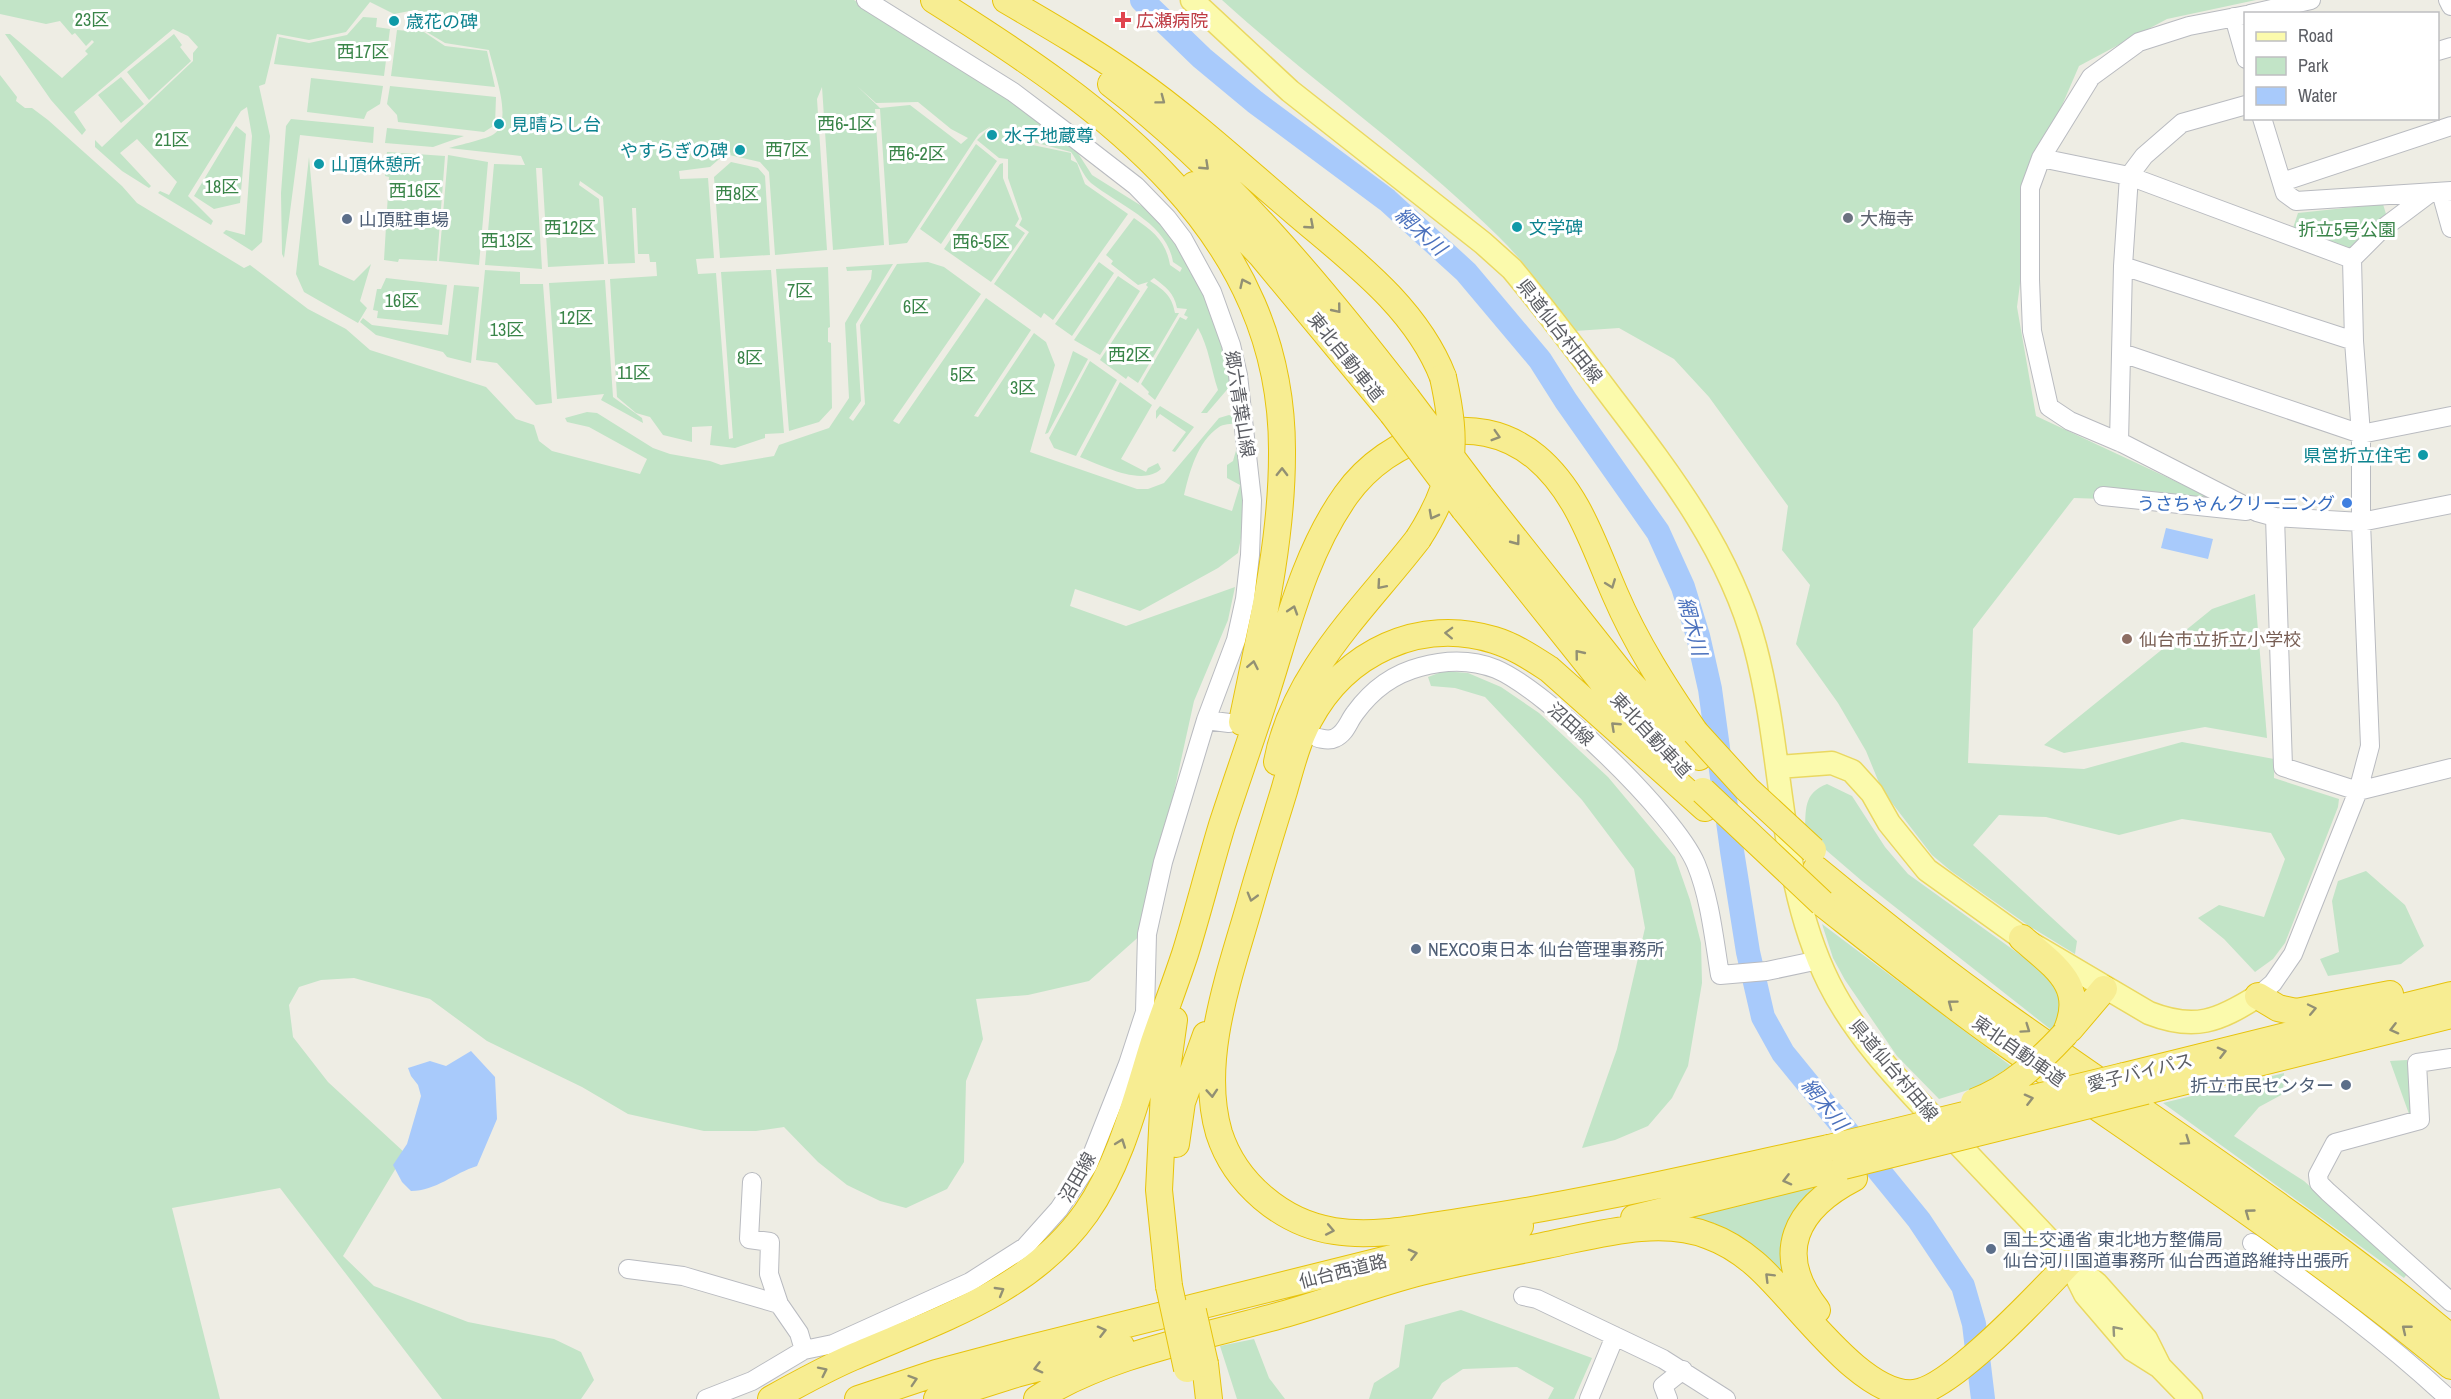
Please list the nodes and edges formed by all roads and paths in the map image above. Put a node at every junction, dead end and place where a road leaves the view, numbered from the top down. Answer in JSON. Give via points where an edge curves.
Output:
{"nodes":[{"id":1,"x":866,"y":0,"type":"edge"},
{"id":2,"x":934,"y":0,"type":"edge"},
{"id":3,"x":952,"y":0,"type":"edge"},
{"id":4,"x":994,"y":0,"type":"edge"},
{"id":5,"x":1006,"y":0,"type":"edge"},
{"id":6,"x":1192,"y":0,"type":"edge"},
{"id":7,"x":2311,"y":0,"type":"edge"},
{"id":8,"x":2448,"y":0,"type":"edge"},
{"id":9,"x":2451,"y":6,"type":"edge"},
{"id":10,"x":2257,"y":12,"type":"edge"},
{"id":11,"x":2243,"y":15,"type":"edge"},
{"id":12,"x":2244,"y":106,"type":"edge"},
{"id":13,"x":2263,"y":120,"type":"edge"},
{"id":14,"x":2451,"y":126,"type":"edge"},
{"id":15,"x":2041,"y":158,"type":"junction"},
{"id":16,"x":2129,"y":176,"type":"junction"},
{"id":17,"x":2282,"y":182,"type":"junction"},
{"id":18,"x":2441,"y":192,"type":"edge"},
{"id":19,"x":2451,"y":228,"type":"edge"},
{"id":20,"x":2352,"y":259,"type":"junction"},
{"id":21,"x":2123,"y":266,"type":"junction"},
{"id":22,"x":2354,"y":341,"type":"junction"},
{"id":23,"x":2122,"y":353,"type":"junction"},
{"id":24,"x":1400,"y":406,"type":"junction"},
{"id":25,"x":2451,"y":416,"type":"edge"},
{"id":26,"x":2361,"y":434,"type":"junction"},
{"id":27,"x":2120,"y":442,"type":"junction"},
{"id":28,"x":2103,"y":496,"type":"dead end"},
{"id":29,"x":1472,"y":502,"type":"junction"},
{"id":30,"x":2451,"y":504,"type":"edge"},
{"id":31,"x":2257,"y":512,"type":"junction"},
{"id":32,"x":2275,"y":517,"type":"junction"},
{"id":33,"x":2361,"y":522,"type":"junction"},
{"id":34,"x":1206,"y":720,"type":"junction"},
{"id":35,"x":1229,"y":723,"type":"dead end"},
{"id":36,"x":1317,"y":738,"type":"dead end"},
{"id":37,"x":1777,"y":767,"type":"junction"},
{"id":38,"x":2451,"y":768,"type":"edge"},
{"id":39,"x":2358,"y":791,"type":"junction"},
{"id":40,"x":1704,"y":799,"type":"junction"},
{"id":41,"x":1222,"y":825,"type":"junction"},
{"id":42,"x":1269,"y":840,"type":"junction"},
{"id":43,"x":1814,"y":860,"type":"junction"},
{"id":44,"x":2022,"y":938,"type":"junction"},
{"id":45,"x":1184,"y":958,"type":"junction"},
{"id":46,"x":1818,"y":960,"type":"junction"},
{"id":47,"x":1231,"y":973,"type":"junction"},
{"id":48,"x":2451,"y":982,"type":"edge"},
{"id":49,"x":2104,"y":989,"type":"junction"},
{"id":50,"x":2451,"y":995,"type":"edge"},
{"id":51,"x":2258,"y":996,"type":"junction"},
{"id":52,"x":2451,"y":1015,"type":"edge"},
{"id":53,"x":2065,"y":1034,"type":"junction"},
{"id":54,"x":2451,"y":1058,"type":"edge"},
{"id":55,"x":1863,"y":1139,"type":"junction"},
{"id":56,"x":1842,"y":1164,"type":"junction"},
{"id":57,"x":752,"y":1182,"type":"dead end"},
{"id":58,"x":2252,"y":1243,"type":"dead end"},
{"id":59,"x":2070,"y":1262,"type":"junction"},
{"id":60,"x":628,"y":1269,"type":"dead end"},
{"id":61,"x":1420,"y":1272,"type":"junction"},
{"id":62,"x":1177,"y":1284,"type":"junction"},
{"id":63,"x":1523,"y":1296,"type":"dead end"},
{"id":64,"x":2451,"y":1302,"type":"edge"},
{"id":65,"x":779,"y":1304,"type":"junction"},
{"id":66,"x":1615,"y":1336,"type":"junction"},
{"id":67,"x":2451,"y":1338,"type":"edge"},
{"id":68,"x":804,"y":1350,"type":"junction"},
{"id":69,"x":1959,"y":1362,"type":"junction"},
{"id":70,"x":1196,"y":1366,"type":"junction"},
{"id":71,"x":2451,"y":1366,"type":"edge"},
{"id":72,"x":1683,"y":1371,"type":"junction"},
{"id":73,"x":706,"y":1399,"type":"edge"},
{"id":74,"x":771,"y":1399,"type":"edge"},
{"id":75,"x":858,"y":1399,"type":"edge"},
{"id":76,"x":937,"y":1399,"type":"edge"},
{"id":77,"x":1037,"y":1399,"type":"edge"},
{"id":78,"x":1192,"y":1399,"type":"edge"},
{"id":79,"x":1209,"y":1399,"type":"edge"},
{"id":80,"x":1589,"y":1399,"type":"edge"},
{"id":81,"x":1668,"y":1399,"type":"edge"},
{"id":82,"x":1726,"y":1399,"type":"edge"},
{"id":83,"x":2191,"y":1399,"type":"edge"},
{"id":84,"x":2449,"y":1399,"type":"edge"}],
"edges":[{"from":1,"to":34,"type":"street","name":"郷六青葉山線","via":[[1013,92],[1136,186],[1178,232],[1212,292],[1238,375],[1252,522],[1236,640]]},
{"from":41,"to":2,"type":"highway","one_way":true,"via":[[1269,585],[1281,492],[1280,407],[1259,320],[1243,280],[1221,243],[1165,175],[1081,101]]},
{"from":3,"to":24,"type":"highway","name":"東北自動車道","via":[[1055,68],[1166,158],[1214,204]]},
{"from":4,"to":24,"type":"highway","name":"東北自動車道","one_way":true,"via":[[1132,99],[1232,191],[1322,291]]},
{"from":5,"to":42,"type":"highway","one_way":true,"bridge":true,"via":[[1135,80],[1354,262],[1423,336],[1443,377],[1453,446],[1442,496],[1418,539],[1335,640],[1300,696],[1278,754]]},
{"from":6,"to":37,"type":"main road","name":"県道仙台村田線","via":[[1290,91],[1512,269],[1567,339],[1679,488],[1733,581],[1761,671]]},
{"from":7,"to":10,"type":"street"},
{"from":8,"to":9,"type":"street"},
{"from":11,"to":15,"type":"street","via":[[2139,42],[2091,77]]},
{"from":12,"to":16,"type":"street","via":[[2182,123],[2144,156]]},
{"from":13,"to":17,"type":"street"},
{"from":14,"to":17,"type":"street"},
{"from":15,"to":16,"type":"street"},
{"from":15,"to":27,"type":"street","via":[[2030,188],[2030,280],[2032,331],[2049,407],[2070,421]]},
{"from":16,"to":20,"type":"street"},
{"from":16,"to":21,"type":"street"},
{"from":17,"to":18,"type":"street","via":[[2285,193],[2296,201]]},
{"from":18,"to":19,"type":"street"},
{"from":18,"to":20,"type":"street","via":[[2382,229]]},
{"from":20,"to":22,"type":"street"},
{"from":21,"to":22,"type":"street"},
{"from":21,"to":23,"type":"street"},
{"from":22,"to":26,"type":"street"},
{"from":23,"to":26,"type":"street"},
{"from":23,"to":27,"type":"street"},
{"from":24,"to":29,"type":"highway","name":"東北自動車道","bridge":true},
{"from":25,"to":26,"type":"street"},
{"from":26,"to":33,"type":"street"},
{"from":27,"to":31,"type":"street"},
{"from":28,"to":31,"type":"street"},
{"from":40,"to":29,"type":"highway","name":"東北自動車道","one_way":true,"via":[[1607,688]]},
{"from":29,"to":43,"type":"highway","name":"東北自動車道","one_way":true,"via":[[1699,757]]},
{"from":30,"to":33,"type":"street"},
{"from":31,"to":32,"type":"street"},
{"from":32,"to":33,"type":"street"},
{"from":32,"to":39,"type":"street","via":[[2283,768]]},
{"from":33,"to":39,"type":"street","via":[[2370,746]]},
{"from":34,"to":35,"type":"street"},
{"from":34,"to":68,"type":"street","name":"沼田線","via":[[1163,862],[1147,934],[1145,1012],[1088,1165],[1059,1209],[1025,1247],[970,1282],[833,1344]]},
{"from":36,"to":46,"type":"street","name":"沼田線","via":[[1337,737],[1378,687],[1417,667],[1455,660],[1495,669],[1534,691],[1603,753],[1687,846],[1729,975]]},
{"from":37,"to":44,"type":"main road","via":[[1832,763],[1852,771],[1927,870]]},
{"from":37,"to":46,"type":"main road","name":"県道仙台村田線","via":[[1792,869]]},
{"from":38,"to":39,"type":"street"},
{"from":39,"to":51,"type":"street","via":[[2293,954],[2273,983]]},
{"from":40,"to":42,"type":"highway","one_way":true,"via":[[1549,669],[1496,641],[1445,632],[1391,642],[1342,673],[1309,720],[1298,745]]},
{"from":71,"to":40,"type":"highway","name":"東北自動車道","one_way":true,"bridge":true,"via":[[2372,1302],[2221,1192],[1993,1035],[1748,846]]},
{"from":41,"to":43,"type":"highway","one_way":true,"bridge":true,"via":[[1301,587],[1317,545],[1347,494],[1391,451],[1421,436],[1445,430],[1472,431],[1516,443],[1551,472],[1582,518],[1645,656],[1695,732]]},
{"from":41,"to":45,"type":"highway"},
{"from":42,"to":47,"type":"highway","one_way":true},
{"from":43,"to":67,"type":"highway","name":"東北自動車道","one_way":true,"via":[[1886,909],[1928,957],[2005,1015],[2330,1244]]},
{"from":44,"to":49,"type":"main road"},
{"from":44,"to":53,"type":"highway","via":[[2056,969],[2069,987],[2074,1007]]},
{"from":45,"to":62,"type":"highway","via":[[1160,1143],[1159,1190]]},
{"from":74,"to":45,"type":"highway","one_way":true,"via":[[851,1358],[1001,1291],[1070,1234],[1088,1211],[1116,1155]]},
{"from":46,"to":59,"type":"main road","name":"県道仙台村田線","via":[[1839,1002],[1881,1060]]},
{"from":47,"to":56,"type":"highway","one_way":true,"via":[[1212,1068],[1220,1136],[1252,1188],[1282,1212],[1315,1227],[1362,1233]]},
{"from":47,"to":62,"type":"highway","via":[[1191,1075],[1178,1124]]},
{"from":51,"to":48,"type":"highway","one_way":true,"via":[[2278,1008],[2296,1012]]},
{"from":49,"to":51,"type":"main road","via":[[2167,1021],[2185,1024],[2223,1016]]},
{"from":49,"to":53,"type":"highway"},
{"from":55,"to":50,"type":"highway","name":"愛子バイパス","one_way":true,"bridge":true},
{"from":52,"to":56,"type":"highway","name":"愛子バイパス","one_way":true,"bridge":true,"via":[[2026,1119],[1927,1155]]},
{"from":53,"to":55,"type":"highway","bridge":true,"via":[[2024,1073],[1994,1093]]},
{"from":54,"to":64,"type":"street","via":[[2417,1063],[2421,1120],[2335,1143],[2318,1175],[2328,1192]]},
{"from":55,"to":56,"type":"highway","name":"愛子バイパス","bridge":true},
{"from":56,"to":61,"type":"highway","name":"仙台西道路","one_way":true},
{"from":56,"to":69,"type":"highway","via":[[1800,1226],[1795,1270],[1807,1298],[1866,1361],[1893,1377],[1912,1380],[1931,1376]]},
{"from":75,"to":56,"type":"highway","name":"仙台西道路","one_way":true,"via":[[1011,1353]]},
{"from":57,"to":65,"type":"street","via":[[749,1239],[770,1242],[769,1274]]},
{"from":58,"to":84,"type":"street","via":[[2358,1320]]},
{"from":59,"to":69,"type":"highway"},
{"from":59,"to":83,"type":"main road","name":"県道仙台村田線","via":[[2085,1294],[2133,1350],[2160,1367]]},
{"from":60,"to":65,"type":"street","via":[[683,1276]]},
{"from":69,"to":61,"type":"highway","one_way":true,"via":[[1940,1384],[1921,1391],[1902,1392],[1880,1385],[1858,1370],[1755,1264],[1725,1243],[1692,1230],[1652,1228],[1592,1236]]},
{"from":61,"to":76,"type":"highway","name":"仙台西道路","one_way":true,"via":[[1092,1353]]},
{"from":61,"to":77,"type":"highway","via":[[1125,1360]]},
{"from":62,"to":70,"type":"highway","bridge":true},
{"from":63,"to":66,"type":"street"},
{"from":65,"to":68,"type":"street","via":[[799,1333]]},
{"from":66,"to":72,"type":"street"},
{"from":66,"to":80,"type":"street"},
{"from":68,"to":73,"type":"street","name":"沼田線","via":[[752,1381]]},
{"from":70,"to":78,"type":"highway"},
{"from":70,"to":79,"type":"highway"},
{"from":72,"to":81,"type":"street","via":[[1663,1386]]},
{"from":72,"to":82,"type":"street"}]}
